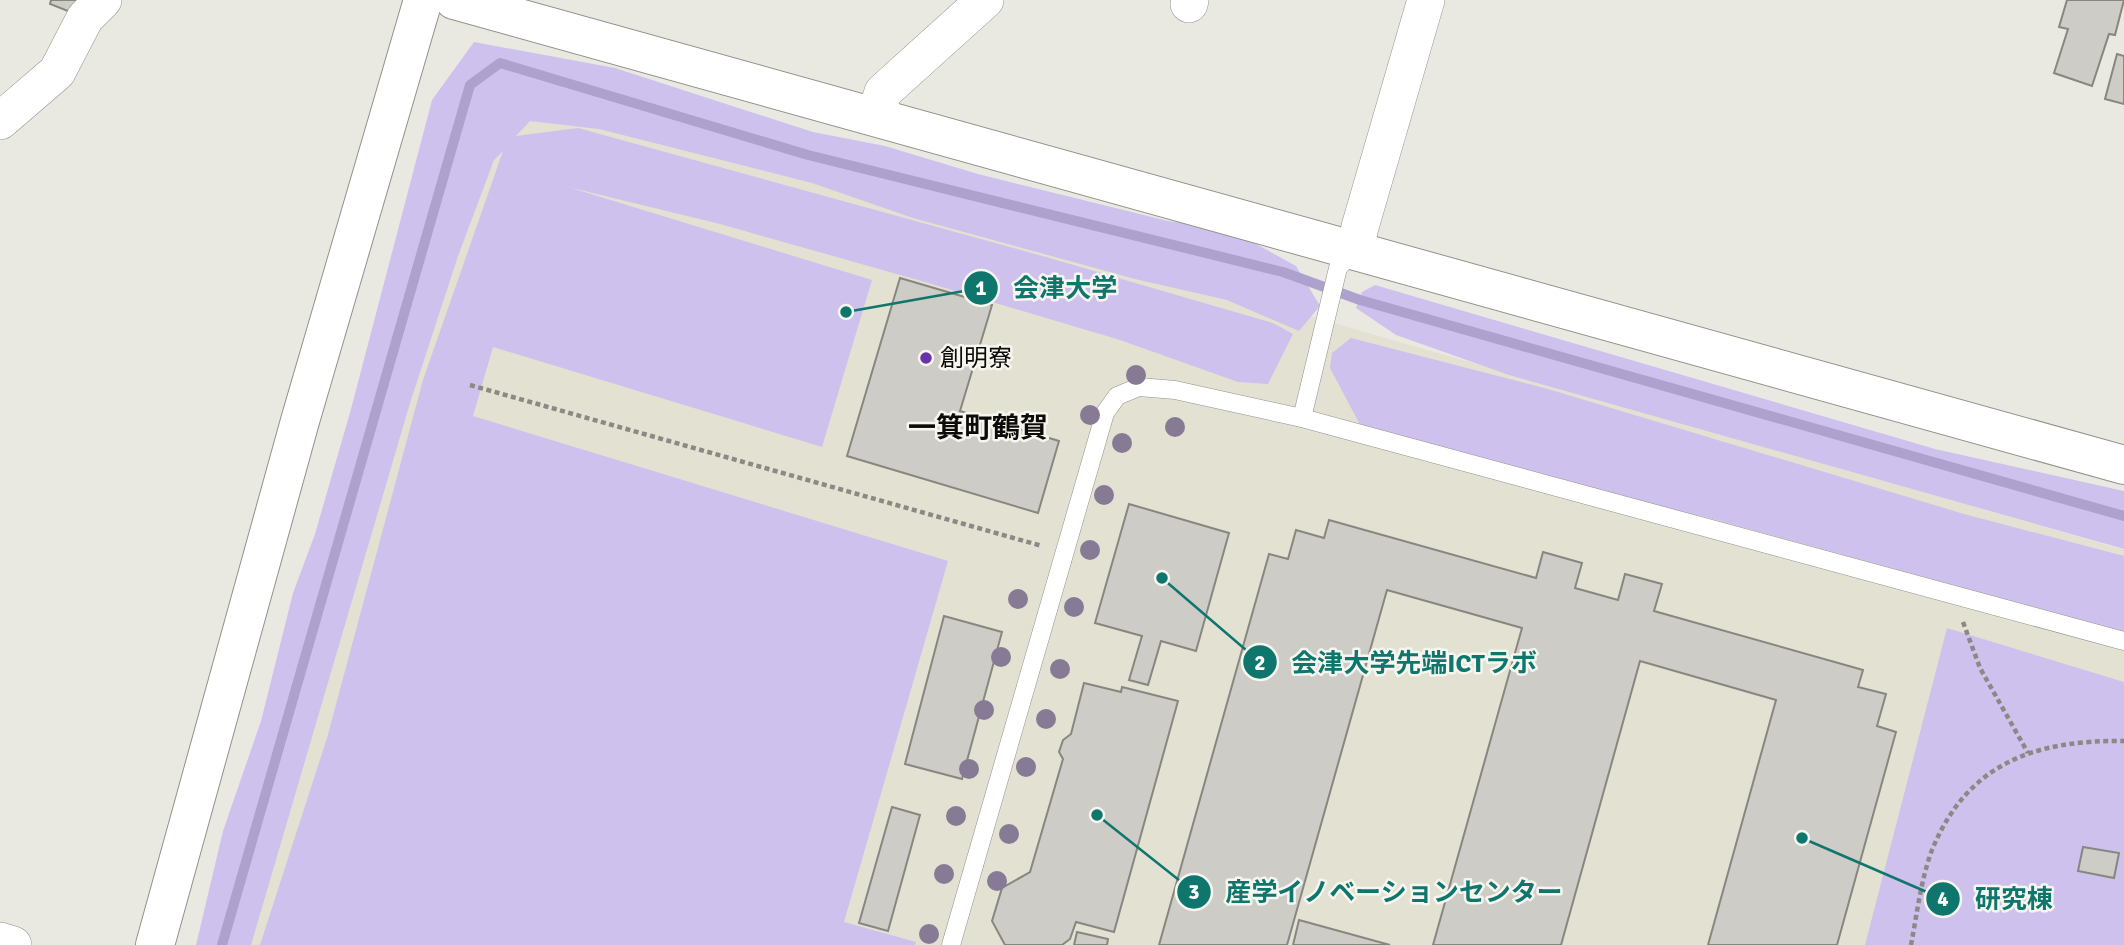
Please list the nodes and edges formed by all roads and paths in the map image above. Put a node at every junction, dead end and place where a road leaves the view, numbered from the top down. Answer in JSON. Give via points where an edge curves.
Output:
{"nodes":[{"id":1,"x":103,"y":0,"type":"edge"},
{"id":2,"x":423,"y":0,"type":"edge"},
{"id":3,"x":454,"y":0,"type":"edge"},
{"id":4,"x":985,"y":0,"type":"edge"},
{"id":5,"x":1426,"y":0,"type":"edge"},
{"id":6,"x":875,"y":117,"type":"junction"},
{"id":7,"x":0,"y":121,"type":"edge"},
{"id":8,"x":1346,"y":258,"type":"junction"},
{"id":9,"x":470,"y":385,"type":"dead end"},
{"id":10,"x":1302,"y":418,"type":"junction"},
{"id":11,"x":2124,"y":465,"type":"edge"},
{"id":12,"x":1064,"y":552,"type":"junction"},
{"id":13,"x":1960,"y":615,"type":"dead end"},
{"id":14,"x":2124,"y":641,"type":"edge"},
{"id":15,"x":2124,"y":741,"type":"edge"},
{"id":16,"x":2028,"y":753,"type":"junction"},
{"id":17,"x":0,"y":941,"type":"edge"},
{"id":18,"x":13,"y":945,"type":"edge"},
{"id":19,"x":155,"y":945,"type":"edge"},
{"id":20,"x":951,"y":945,"type":"edge"},
{"id":21,"x":1911,"y":945,"type":"edge"}],
"edges":[{"from":1,"to":7,"type":"street","via":[[85,18],[57,72]]},
{"from":2,"to":19,"type":"street"},
{"from":3,"to":6,"type":"street"},
{"from":4,"to":6,"type":"street","via":[[883,92]]},
{"from":5,"to":8,"type":"street"},
{"from":6,"to":8,"type":"street"},
{"from":8,"to":10,"type":"lane","via":[[1327,313]]},
{"from":8,"to":11,"type":"street"},
{"from":9,"to":12,"type":"path"},
{"from":10,"to":12,"type":"lane","via":[[1175,390],[1139,387],[1117,396],[1105,413]]},
{"from":10,"to":14,"type":"lane"},
{"from":12,"to":20,"type":"lane"},
{"from":13,"to":16,"type":"path","via":[[1980,668]]},
{"from":15,"to":16,"type":"path"},
{"from":16,"to":21,"type":"path","via":[[1994,768],[1946,822],[1932,852]]},
{"from":17,"to":18,"type":"street"}]}
